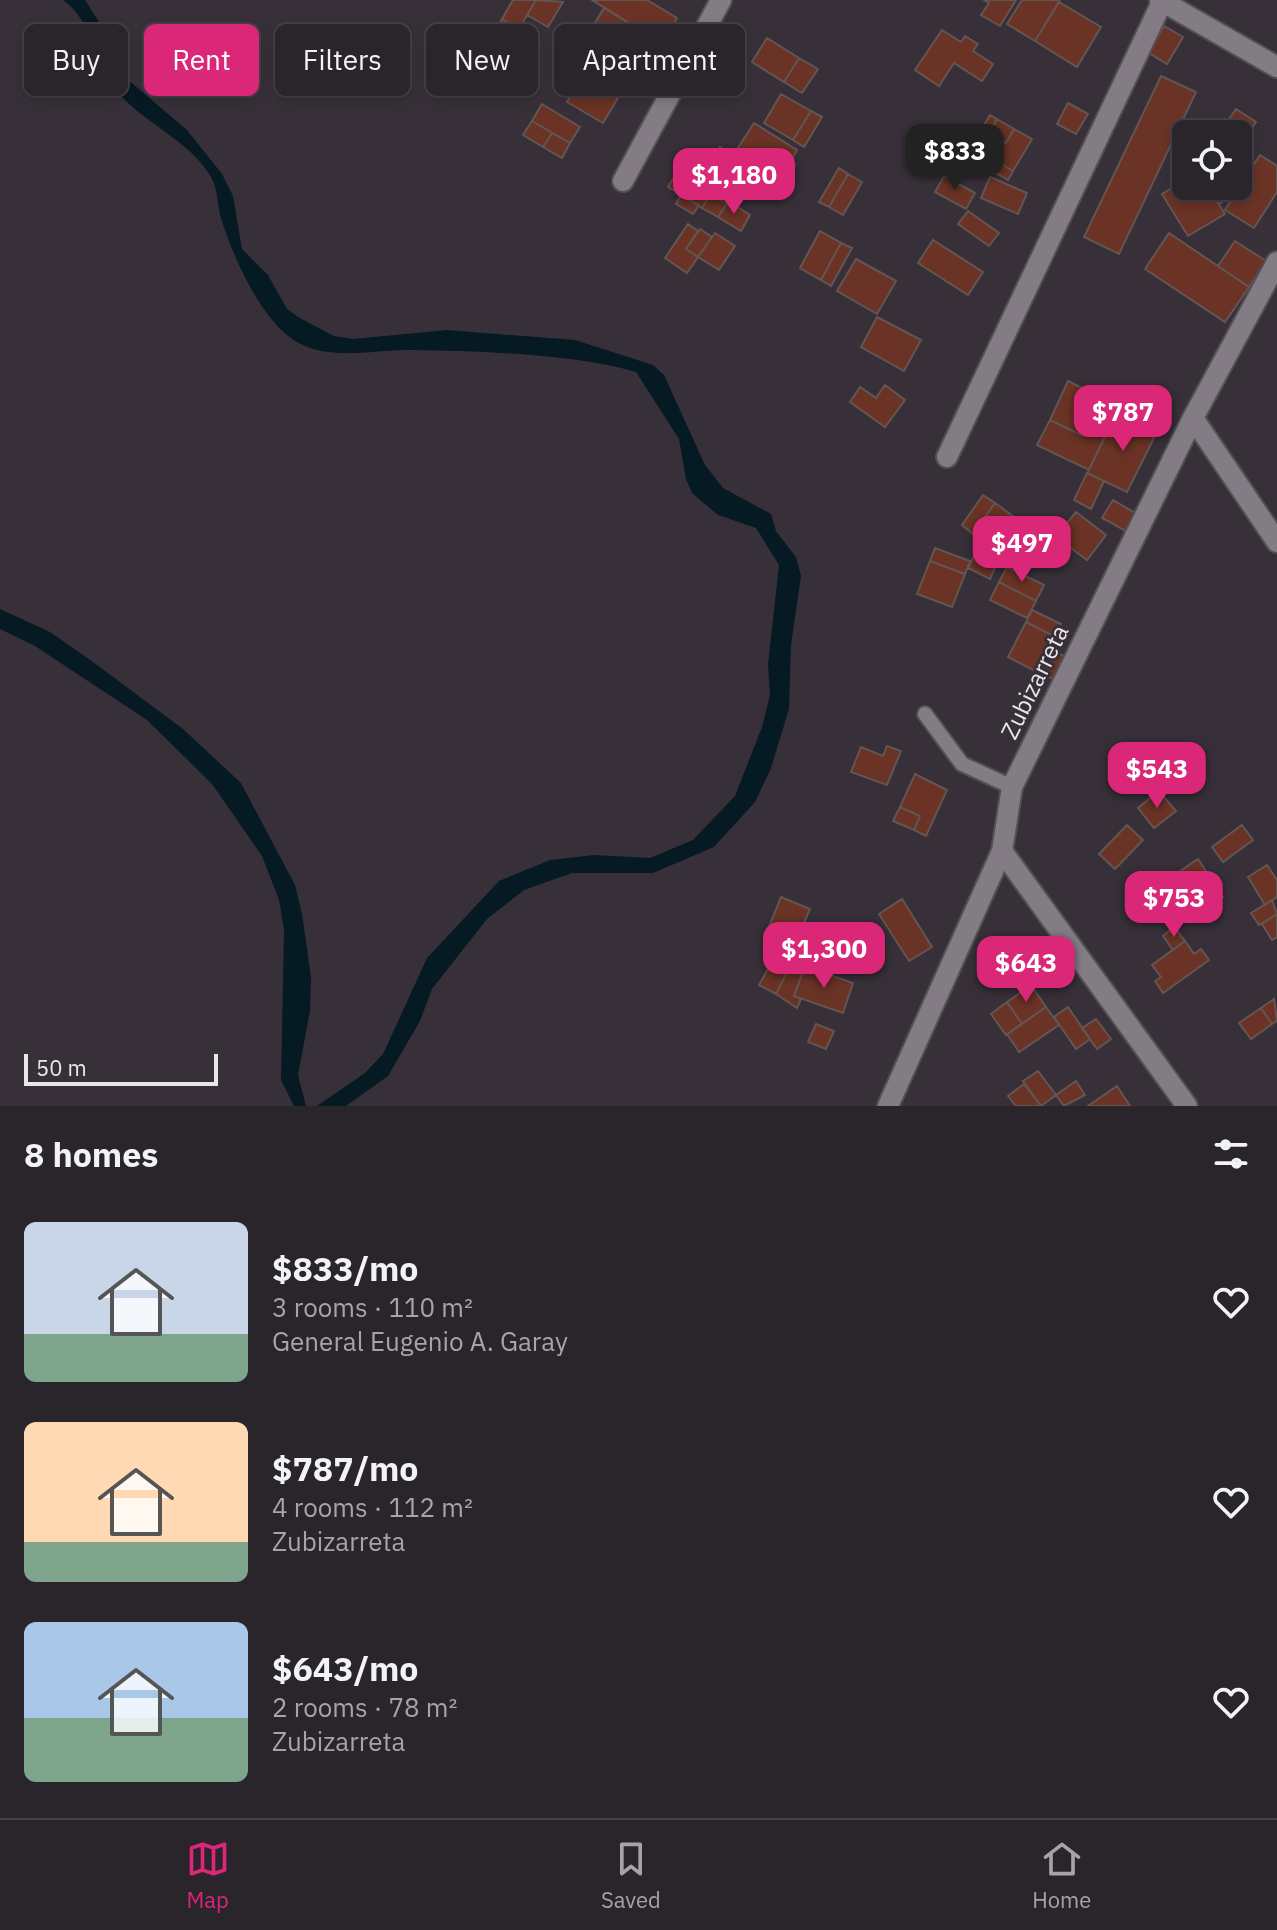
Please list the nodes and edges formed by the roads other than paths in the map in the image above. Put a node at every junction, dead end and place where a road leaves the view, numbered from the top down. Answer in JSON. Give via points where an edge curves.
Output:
{"nodes":[{"id":1,"x":721,"y":0,"type":"edge"},
{"id":2,"x":1162,"y":1,"type":"edge"},
{"id":3,"x":1277,"y":67,"type":"edge"},
{"id":4,"x":623,"y":181,"type":"dead end"},
{"id":5,"x":1277,"y":262,"type":"edge"},
{"id":6,"x":1193,"y":418,"type":"junction"},
{"id":7,"x":947,"y":457,"type":"dead end"},
{"id":8,"x":1277,"y":542,"type":"edge"},
{"id":9,"x":925,"y":714,"type":"dead end"},
{"id":10,"x":1012,"y":787,"type":"junction"},
{"id":11,"x":1002,"y":851,"type":"junction"},
{"id":12,"x":888,"y":1106,"type":"edge"},
{"id":13,"x":1187,"y":1106,"type":"edge"}],
"edges":[{"from":1,"to":4,"type":"street"},
{"from":2,"to":3,"type":"street"},
{"from":2,"to":7,"type":"street"},
{"from":5,"to":6,"type":"street","name":"Zubizarreta"},
{"from":6,"to":8,"type":"street"},
{"from":6,"to":10,"type":"street","name":"Zubizarreta"},
{"from":9,"to":10,"type":"lane","via":[[962,764]]},
{"from":10,"to":11,"type":"street","name":"Zubizarreta"},
{"from":11,"to":12,"type":"street","name":"Zubizarreta"},
{"from":11,"to":13,"type":"street"}]}
